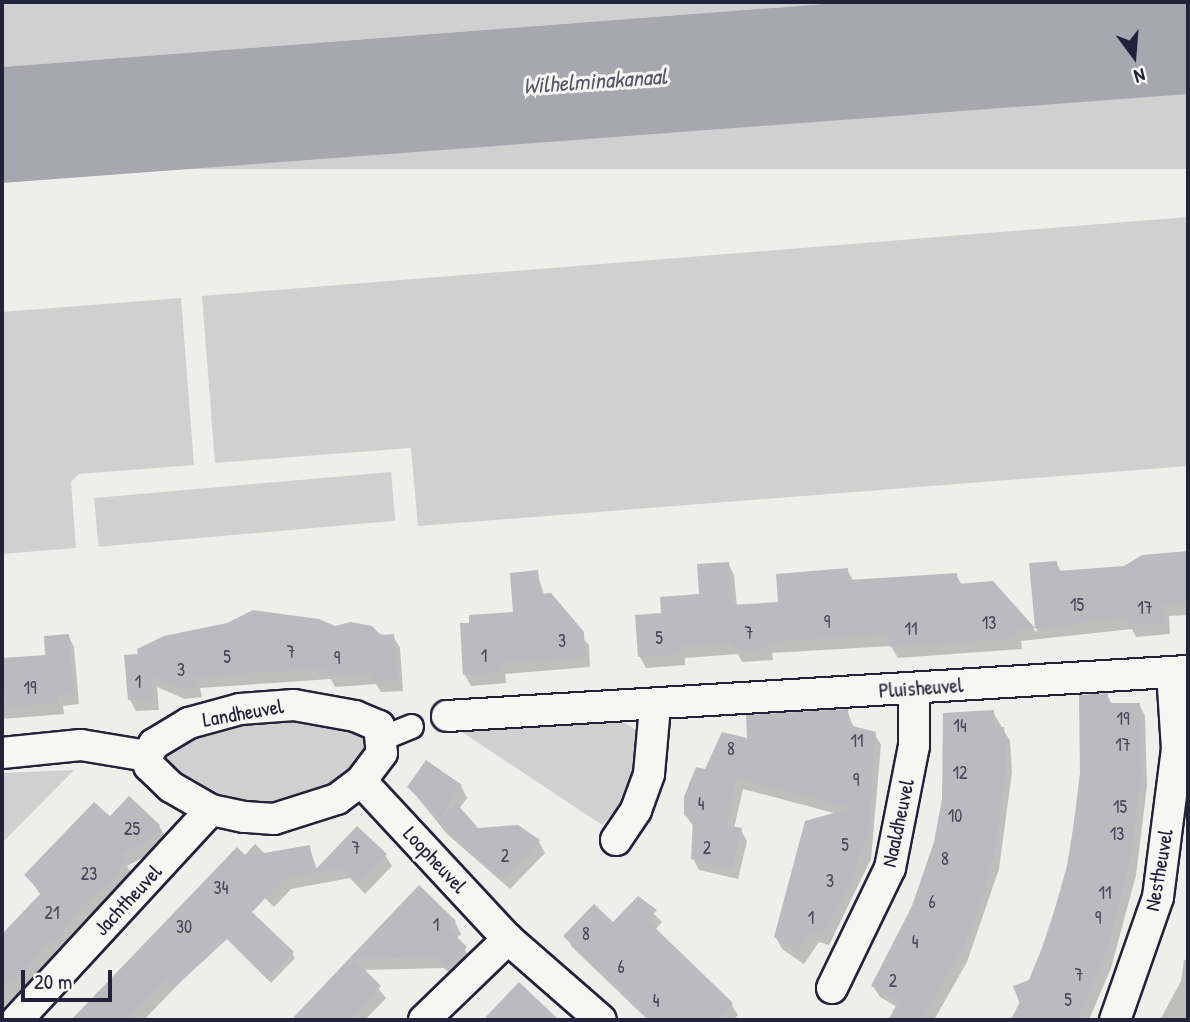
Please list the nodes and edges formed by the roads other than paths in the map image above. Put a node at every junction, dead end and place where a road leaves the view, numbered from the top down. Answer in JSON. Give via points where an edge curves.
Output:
{"nodes":[{"id":1,"x":1180,"y":671,"type":"edge"},
{"id":2,"x":914,"y":688,"type":"junction"},
{"id":3,"x":654,"y":707,"type":"junction"},
{"id":4,"x":447,"y":716,"type":"dead end"},
{"id":5,"x":411,"y":726,"type":"dead end"},
{"id":6,"x":384,"y":737,"type":"junction"},
{"id":7,"x":2,"y":753,"type":"edge"},
{"id":8,"x":147,"y":756,"type":"junction"},
{"id":9,"x":361,"y":781,"type":"junction"},
{"id":10,"x":211,"y":810,"type":"junction"},
{"id":11,"x":616,"y":840,"type":"dead end"},
{"id":12,"x":508,"y":939,"type":"junction"},
{"id":13,"x":832,"y":988,"type":"dead end"},
{"id":14,"x":17,"y":1020,"type":"edge"},
{"id":15,"x":425,"y":1020,"type":"edge"},
{"id":16,"x":601,"y":1020,"type":"edge"},
{"id":17,"x":1115,"y":1020,"type":"edge"}],
"edges":[{"from":1,"to":2,"type":"street","name":"Pluisheuvel"},
{"from":1,"to":17,"type":"street","name":"Nestheuvel","via":[[1178,749],[1157,897]]},
{"from":2,"to":3,"type":"street","name":"Pluisheuvel"},
{"from":2,"to":13,"type":"street","name":"Naaldheuvel","via":[[914,746],[890,868]]},
{"from":3,"to":4,"type":"street","name":"Pluisheuvel","via":[[628,702]]},
{"from":3,"to":11,"type":"street","via":[[649,774],[636,810]]},
{"from":5,"to":6,"type":"street"},
{"from":6,"to":8,"type":"street","name":"Landheuvel","via":[[379,726],[355,716],[294,705],[253,708],[189,723],[154,744]]},
{"from":6,"to":9,"type":"street","via":[[382,753]]},
{"from":7,"to":8,"type":"street","via":[[81,745]]},
{"from":8,"to":10,"type":"street","via":[[149,765],[171,787]]},
{"from":9,"to":10,"type":"street","via":[[337,799],[274,818]]},
{"from":9,"to":12,"type":"street","name":"Loopheuvel"},
{"from":10,"to":14,"type":"street","name":"Jachtheuvel"},
{"from":12,"to":15,"type":"street"},
{"from":12,"to":16,"type":"street","name":"Loopheuvel"}]}
